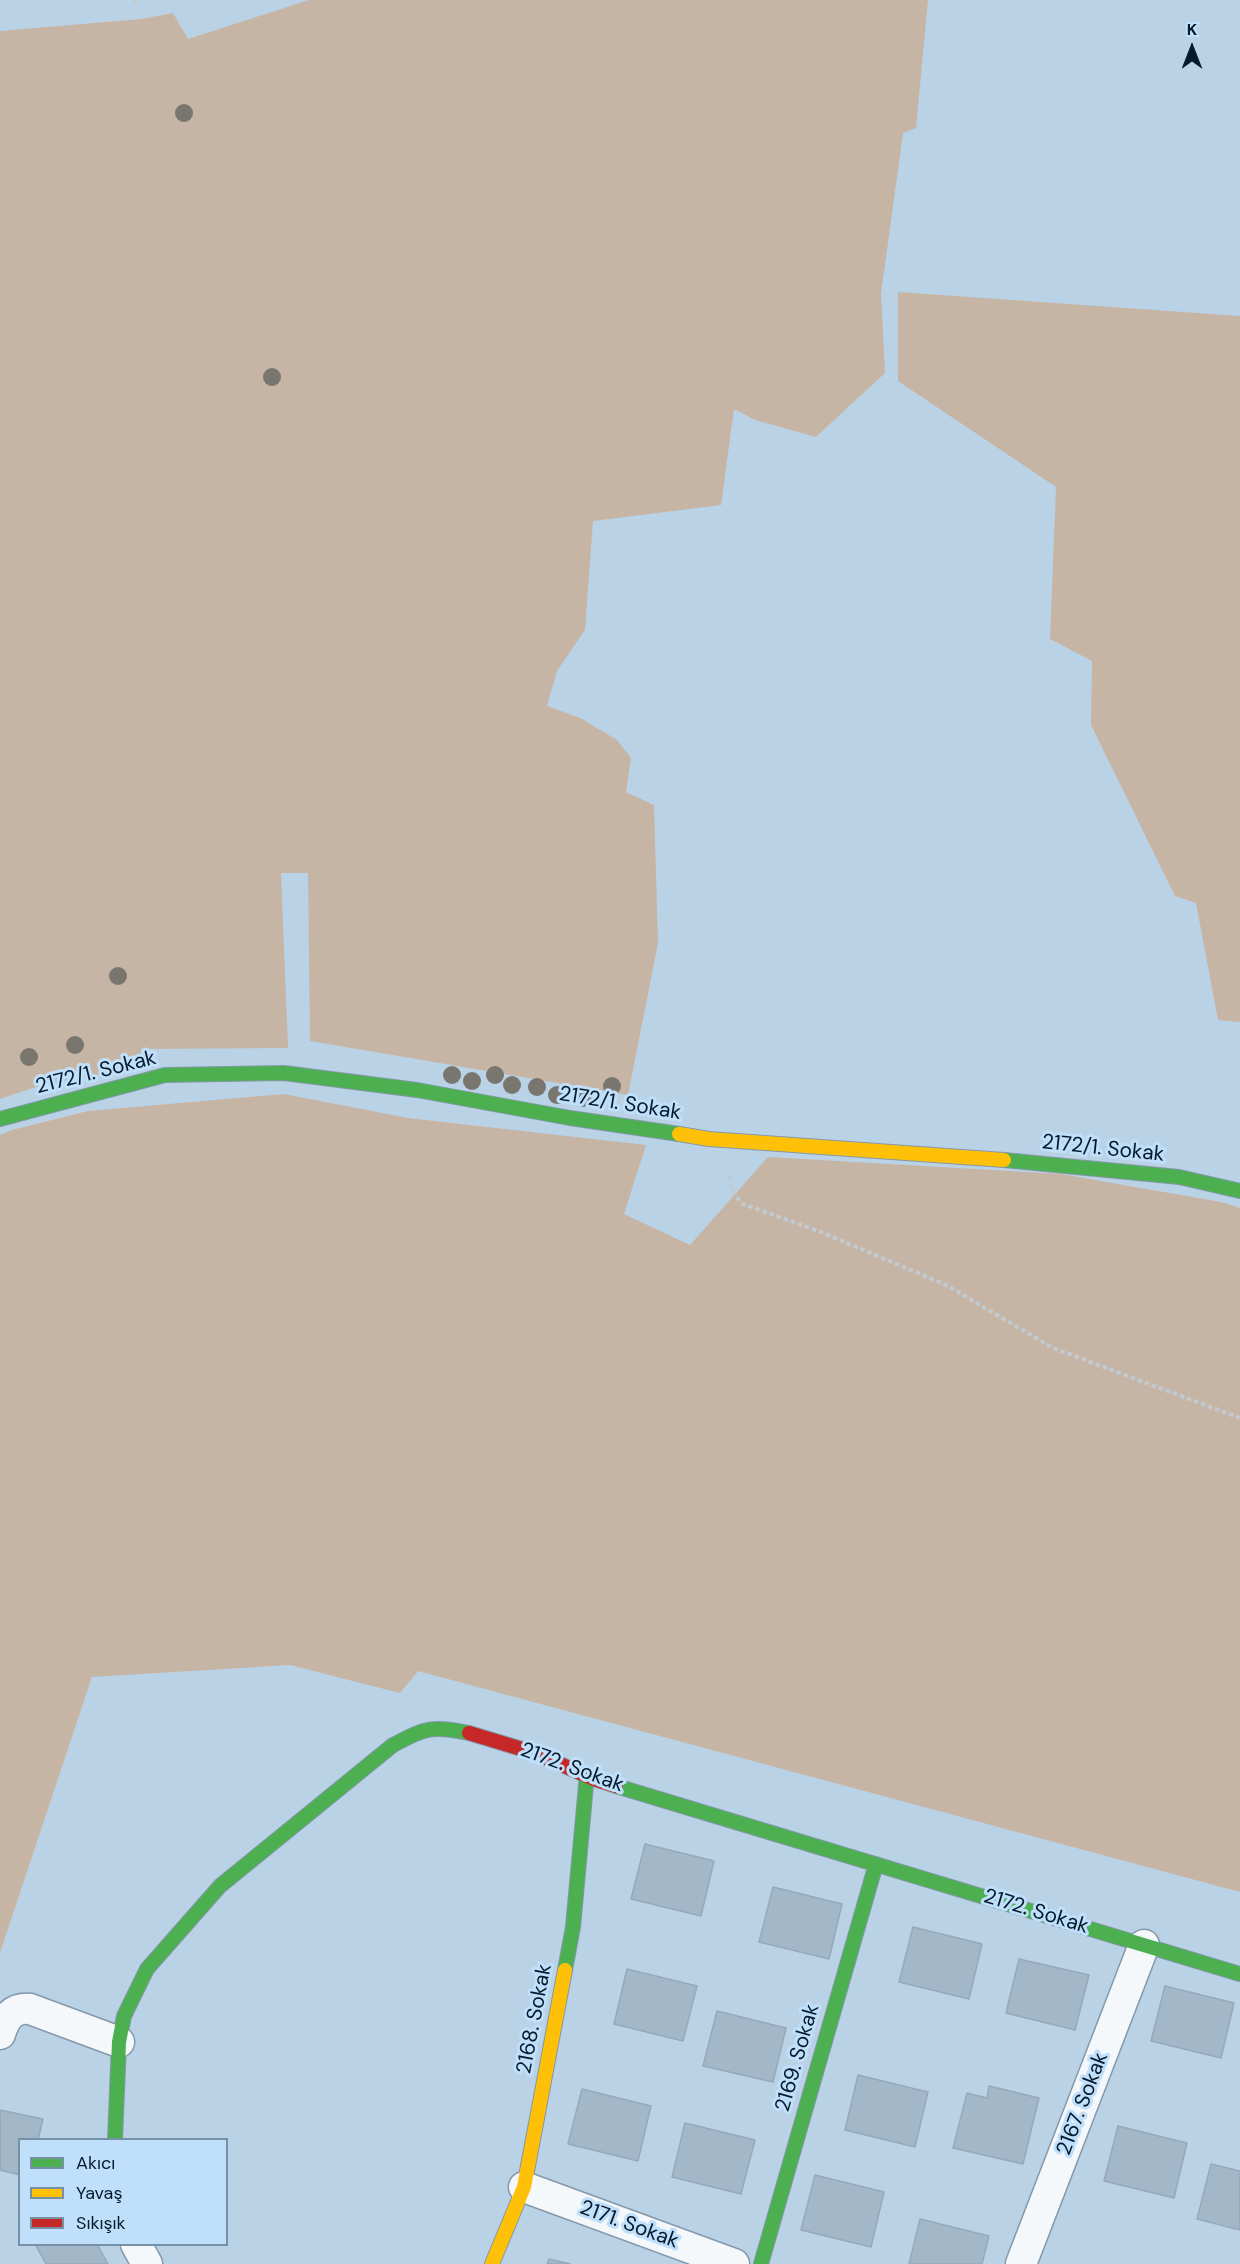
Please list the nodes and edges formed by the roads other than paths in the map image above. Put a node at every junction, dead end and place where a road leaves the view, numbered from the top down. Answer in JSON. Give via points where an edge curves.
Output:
{"nodes":[{"id":1,"x":0,"y":1119,"type":"edge"},
{"id":2,"x":1240,"y":1191,"type":"edge"},
{"id":3,"x":587,"y":1774,"type":"junction"},
{"id":4,"x":876,"y":1864,"type":"junction"},
{"id":5,"x":1144,"y":1945,"type":"junction"},
{"id":6,"x":1240,"y":1974,"type":"edge"},
{"id":7,"x":0,"y":2034,"type":"edge"},
{"id":8,"x":119,"y":2042,"type":"junction"},
{"id":9,"x":115,"y":2138,"type":"edge"},
{"id":10,"x":524,"y":2187,"type":"junction"},
{"id":11,"x":137,"y":2246,"type":"edge"},
{"id":12,"x":147,"y":2264,"type":"edge"},
{"id":13,"x":492,"y":2264,"type":"edge"},
{"id":14,"x":734,"y":2264,"type":"edge"},
{"id":15,"x":761,"y":2264,"type":"edge"},
{"id":16,"x":1022,"y":2264,"type":"edge"}],
"edges":[{"from":1,"to":2,"type":"street","name":"2172/1. Sokak","via":[[165,1075],[284,1073],[417,1090],[570,1118],[733,1141],[1067,1165],[1179,1177]]},
{"from":3,"to":4,"type":"street","name":"2172. Sokak"},
{"from":3,"to":8,"type":"street","name":"2172. Sokak","via":[[537,1752],[448,1729],[423,1730],[393,1746],[220,1886],[147,1970],[124,2016]]},
{"from":3,"to":10,"type":"street","name":"2168. Sokak","via":[[573,1927]]},
{"from":4,"to":5,"type":"street","name":"2172. Sokak"},
{"from":4,"to":15,"type":"street","name":"2169. Sokak"},
{"from":5,"to":6,"type":"street","name":"2172. Sokak"},
{"from":5,"to":16,"type":"street","name":"2167. Sokak"},
{"from":7,"to":8,"type":"street","via":[[9,2014],[23,2008]]},
{"from":8,"to":9,"type":"street","name":"2172. Sokak"},
{"from":10,"to":13,"type":"street","name":"2168. Sokak"},
{"from":10,"to":14,"type":"street","name":"2171. Sokak"},
{"from":11,"to":12,"type":"street"}]}
